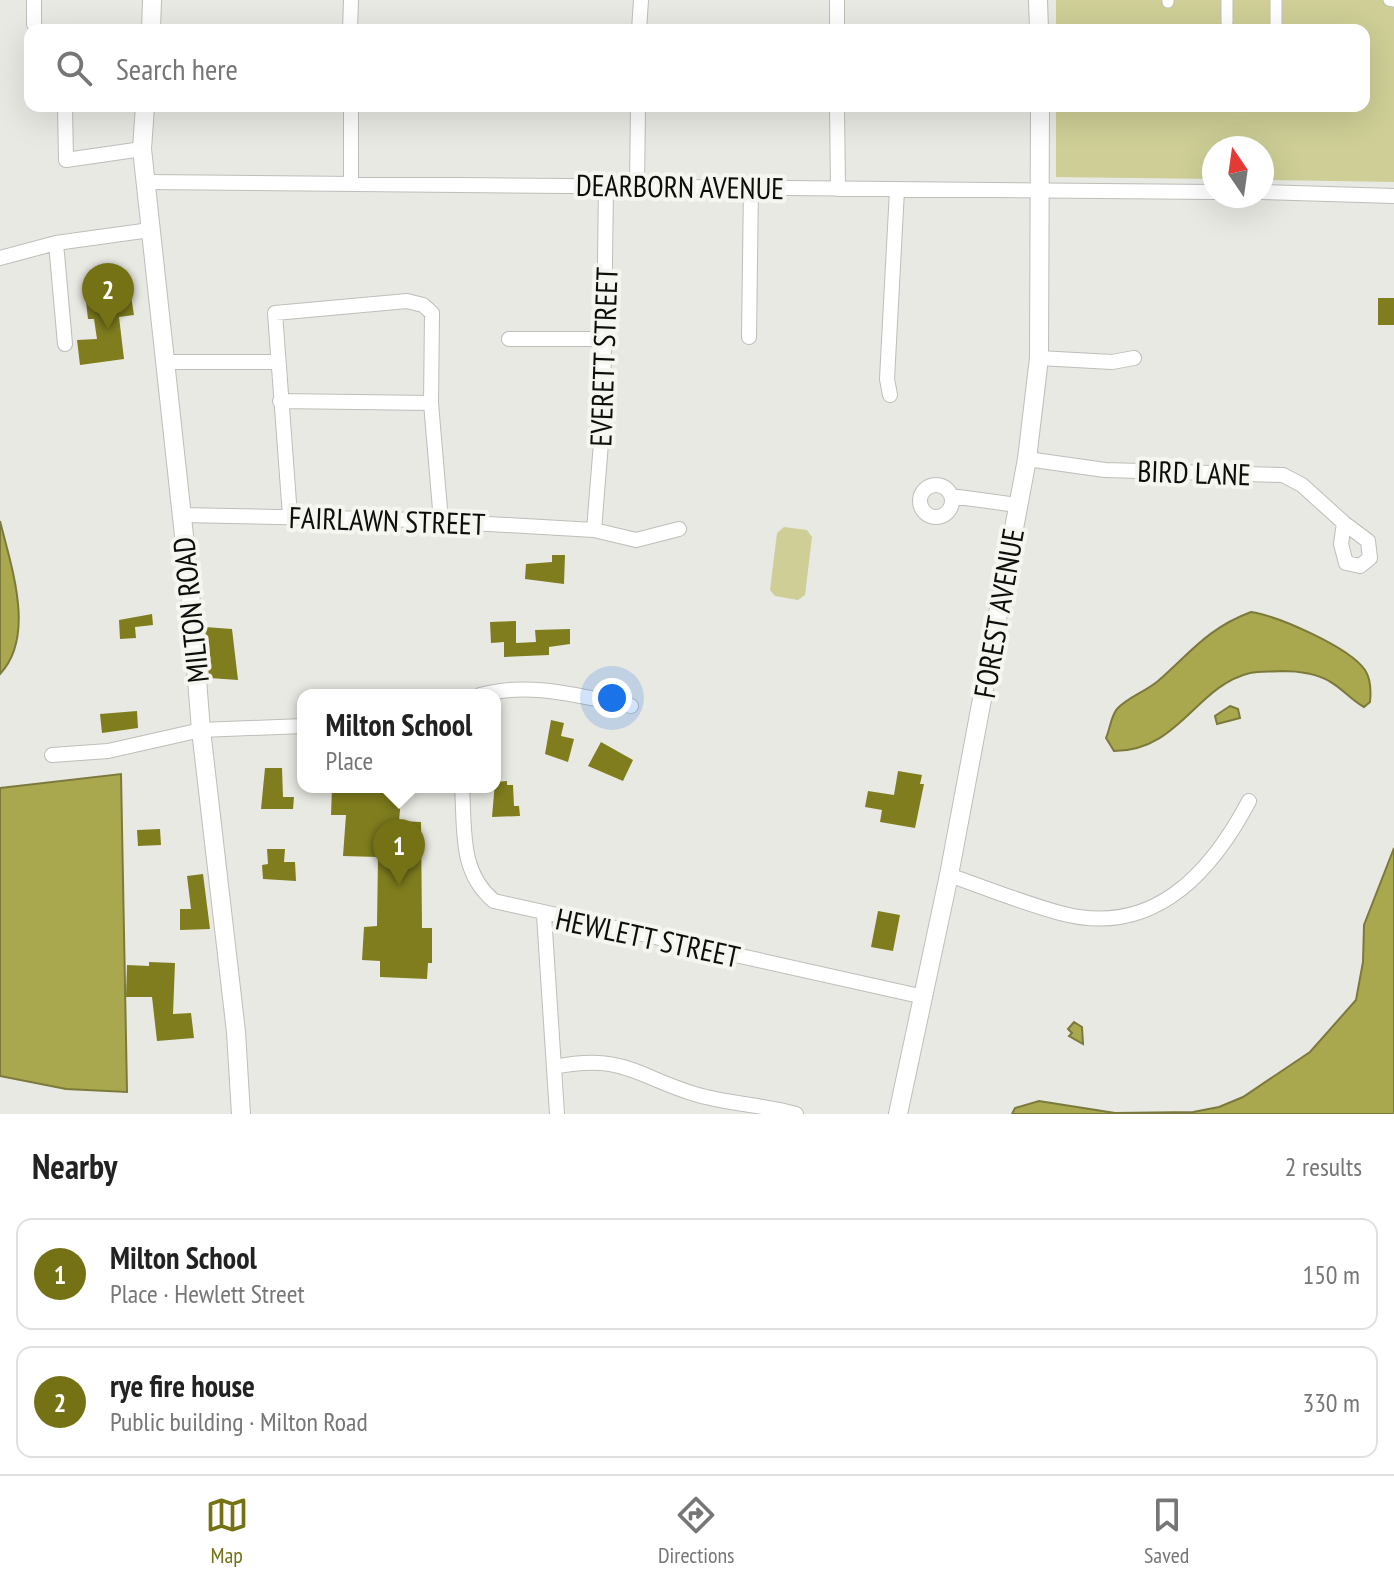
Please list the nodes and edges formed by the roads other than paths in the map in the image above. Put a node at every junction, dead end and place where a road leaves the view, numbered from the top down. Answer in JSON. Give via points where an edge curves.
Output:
{"nodes":[{"id":1,"x":34,"y":0,"type":"edge"},
{"id":2,"x":152,"y":0,"type":"edge"},
{"id":3,"x":351,"y":0,"type":"edge"},
{"id":4,"x":641,"y":0,"type":"edge"},
{"id":5,"x":837,"y":0,"type":"edge"},
{"id":6,"x":1038,"y":0,"type":"edge"},
{"id":7,"x":1227,"y":0,"type":"edge"},
{"id":8,"x":1276,"y":0,"type":"edge"},
{"id":9,"x":1227,"y":22,"type":"dead end"},
{"id":10,"x":1276,"y":23,"type":"dead end"},
{"id":11,"x":34,"y":24,"type":"dead end"},
{"id":12,"x":151,"y":24,"type":"edge"},
{"id":13,"x":350,"y":24,"type":"edge"},
{"id":14,"x":639,"y":24,"type":"edge"},
{"id":15,"x":837,"y":24,"type":"edge"},
{"id":16,"x":1039,"y":24,"type":"edge"},
{"id":17,"x":65,"y":112,"type":"edge"},
{"id":18,"x":145,"y":112,"type":"edge"},
{"id":19,"x":351,"y":112,"type":"edge"},
{"id":20,"x":638,"y":112,"type":"edge"},
{"id":21,"x":837,"y":112,"type":"edge"},
{"id":22,"x":1040,"y":112,"type":"edge"},
{"id":23,"x":142,"y":149,"type":"junction"},
{"id":24,"x":351,"y":181,"type":"junction"},
{"id":25,"x":145,"y":182,"type":"junction"},
{"id":26,"x":606,"y":185,"type":"junction"},
{"id":27,"x":637,"y":185,"type":"junction"},
{"id":28,"x":751,"y":187,"type":"junction"},
{"id":29,"x":838,"y":189,"type":"junction"},
{"id":30,"x":897,"y":190,"type":"junction"},
{"id":31,"x":1042,"y":191,"type":"junction"},
{"id":32,"x":1202,"y":192,"type":"edge"},
{"id":33,"x":1274,"y":192,"type":"edge"},
{"id":34,"x":1394,"y":196,"type":"edge"},
{"id":35,"x":150,"y":230,"type":"junction"},
{"id":36,"x":56,"y":243,"type":"junction"},
{"id":37,"x":0,"y":258,"type":"edge"},
{"id":38,"x":749,"y":337,"type":"dead end"},
{"id":39,"x":509,"y":339,"type":"dead end"},
{"id":40,"x":605,"y":339,"type":"junction"},
{"id":41,"x":65,"y":344,"type":"dead end"},
{"id":42,"x":1039,"y":358,"type":"junction"},
{"id":43,"x":1134,"y":358,"type":"dead end"},
{"id":44,"x":164,"y":362,"type":"junction"},
{"id":45,"x":276,"y":362,"type":"junction"},
{"id":46,"x":890,"y":395,"type":"dead end"},
{"id":47,"x":280,"y":401,"type":"junction"},
{"id":48,"x":431,"y":403,"type":"junction"},
{"id":49,"x":1027,"y":459,"type":"junction"},
{"id":50,"x":951,"y":496,"type":"dead end"},
{"id":51,"x":1017,"y":505,"type":"junction"},
{"id":52,"x":180,"y":515,"type":"junction"},
{"id":53,"x":290,"y":516,"type":"junction"},
{"id":54,"x":441,"y":521,"type":"junction"},
{"id":55,"x":1344,"y":523,"type":"dead end"},
{"id":56,"x":679,"y":529,"type":"dead end"},
{"id":57,"x":594,"y":530,"type":"junction"},
{"id":58,"x":501,"y":690,"type":"edge"},
{"id":59,"x":631,"y":706,"type":"dead end"},
{"id":60,"x":297,"y":726,"type":"edge"},
{"id":61,"x":201,"y":730,"type":"junction"},
{"id":62,"x":52,"y":755,"type":"dead end"},
{"id":63,"x":463,"y":793,"type":"edge"},
{"id":64,"x":1249,"y":801,"type":"dead end"},
{"id":65,"x":949,"y":875,"type":"junction"},
{"id":66,"x":544,"y":915,"type":"junction"},
{"id":67,"x":924,"y":997,"type":"junction"},
{"id":68,"x":554,"y":1067,"type":"junction"},
{"id":69,"x":241,"y":1114,"type":"edge"},
{"id":70,"x":557,"y":1114,"type":"edge"},
{"id":71,"x":796,"y":1114,"type":"edge"},
{"id":72,"x":898,"y":1114,"type":"edge"}],
"edges":[{"from":1,"to":11,"type":"street"},
{"from":2,"to":12,"type":"street"},
{"from":3,"to":13,"type":"street"},
{"from":4,"to":14,"type":"street"},
{"from":5,"to":15,"type":"street"},
{"from":6,"to":16,"type":"street"},
{"from":7,"to":9,"type":"street"},
{"from":8,"to":10,"type":"street"},
{"from":17,"to":23,"type":"street","via":[[66,160]]},
{"from":18,"to":23,"type":"street","name":"MILTON ROAD"},
{"from":19,"to":24,"type":"street"},
{"from":20,"to":27,"type":"street"},
{"from":21,"to":29,"type":"street"},
{"from":22,"to":31,"type":"street","name":"FOREST AVENUE"},
{"from":23,"to":25,"type":"street","name":"MILTON ROAD"},
{"from":24,"to":25,"type":"street","name":"DEARBORN AVENUE"},
{"from":24,"to":26,"type":"street","name":"DEARBORN AVENUE"},
{"from":25,"to":35,"type":"street","name":"MILTON ROAD"},
{"from":26,"to":27,"type":"street","name":"DEARBORN AVENUE"},
{"from":26,"to":40,"type":"street","name":"EVERETT STREET"},
{"from":27,"to":28,"type":"street","name":"DEARBORN AVENUE"},
{"from":28,"to":29,"type":"street","name":"DEARBORN AVENUE"},
{"from":28,"to":38,"type":"street"},
{"from":29,"to":30,"type":"street","name":"DEARBORN AVENUE"},
{"from":30,"to":31,"type":"street","name":"DEARBORN AVENUE"},
{"from":30,"to":46,"type":"street"},
{"from":31,"to":32,"type":"street","name":"DEARBORN AVENUE"},
{"from":31,"to":42,"type":"street","name":"FOREST AVENUE"},
{"from":33,"to":34,"type":"street"},
{"from":35,"to":36,"type":"street"},
{"from":35,"to":44,"type":"street","name":"MILTON ROAD"},
{"from":36,"to":37,"type":"street"},
{"from":36,"to":41,"type":"street"},
{"from":39,"to":40,"type":"street"},
{"from":40,"to":57,"type":"street","name":"EVERETT STREET"},
{"from":42,"to":43,"type":"street"},
{"from":42,"to":49,"type":"street","name":"FOREST AVENUE"},
{"from":44,"to":45,"type":"street"},
{"from":44,"to":52,"type":"street","name":"MILTON ROAD"},
{"from":45,"to":47,"type":"street"},
{"from":45,"to":48,"type":"street","via":[[278,311],[416,302],[432,313]]},
{"from":47,"to":48,"type":"street"},
{"from":47,"to":53,"type":"street"},
{"from":48,"to":54,"type":"street"},
{"from":49,"to":51,"type":"street","name":"FOREST AVENUE"},
{"from":49,"to":55,"type":"street","name":"BIRD LANE","via":[[1105,470],[1283,475]]},
{"from":50,"to":51,"type":"street"},
{"from":51,"to":65,"type":"street","name":"FOREST AVENUE"},
{"from":52,"to":53,"type":"street","name":"FAIRLAWN STREET"},
{"from":52,"to":61,"type":"street","name":"MILTON ROAD"},
{"from":53,"to":54,"type":"street","name":"FAIRLAWN STREET"},
{"from":54,"to":57,"type":"street","name":"FAIRLAWN STREET"},
{"from":56,"to":57,"type":"street","name":"FAIRLAWN STREET","via":[[636,540]]},
{"from":58,"to":59,"type":"street","via":[[545,689]]},
{"from":60,"to":61,"type":"street"},
{"from":61,"to":62,"type":"street","via":[[108,751]]},
{"from":61,"to":69,"type":"street","name":"MILTON ROAD"},
{"from":63,"to":66,"type":"street","name":"HEWLETT STREET","via":[[469,869],[477,887],[494,901]]},
{"from":64,"to":65,"type":"street","via":[[1208,866],[1171,898],[1137,912],[1103,918],[1062,914]]},
{"from":65,"to":67,"type":"street","name":"FOREST AVENUE"},
{"from":66,"to":67,"type":"street","name":"HEWLETT STREET"},
{"from":66,"to":68,"type":"street"},
{"from":67,"to":72,"type":"street","name":"FOREST AVENUE"},
{"from":68,"to":70,"type":"street"},
{"from":68,"to":71,"type":"street","via":[[598,1061],[624,1065],[697,1095]]}]}
